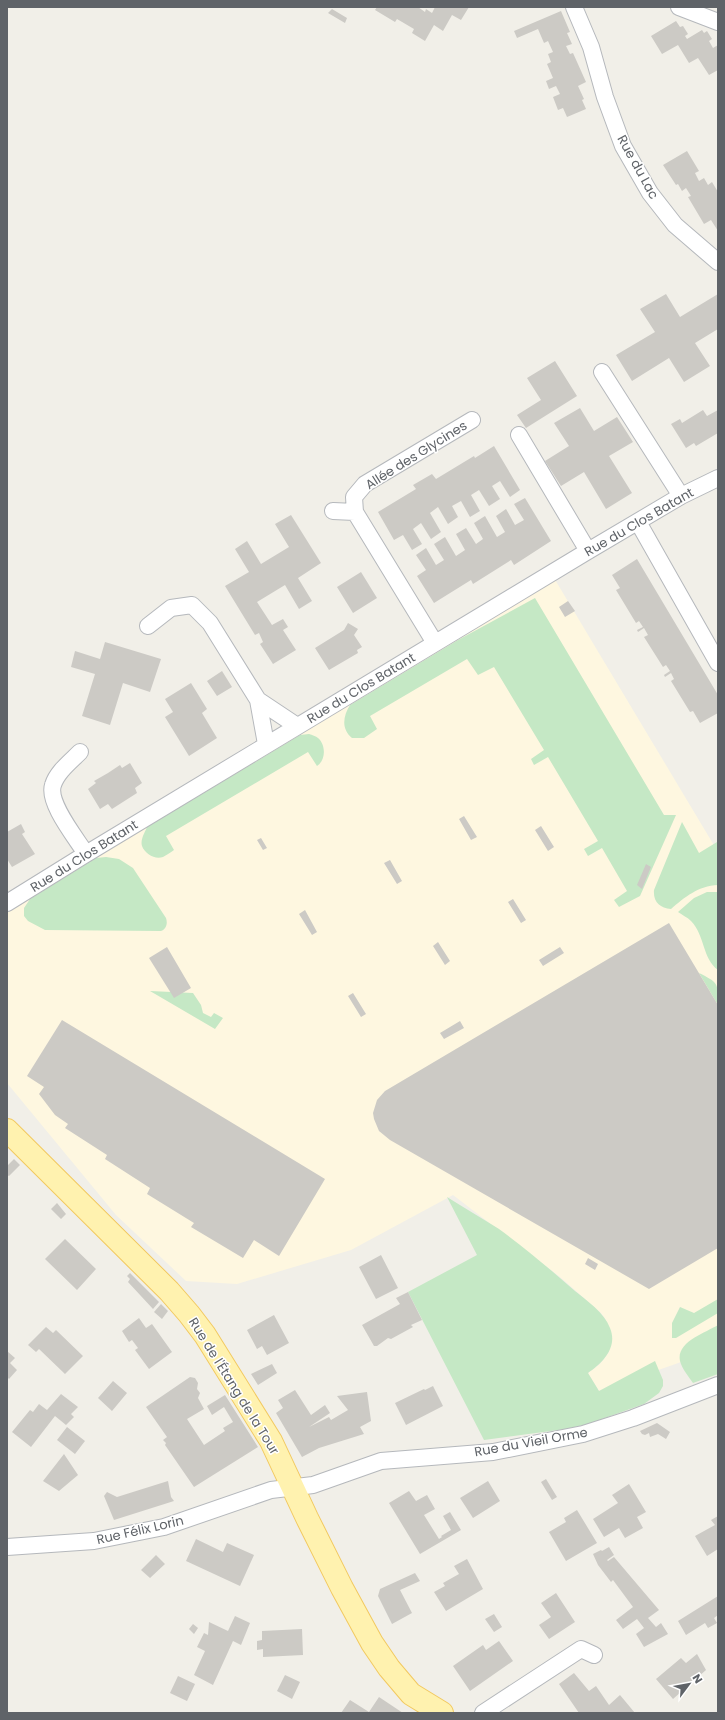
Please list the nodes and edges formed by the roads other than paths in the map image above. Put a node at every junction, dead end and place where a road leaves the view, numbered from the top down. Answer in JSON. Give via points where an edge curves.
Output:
{"nodes":[{"id":1,"x":574,"y":7,"type":"edge"},
{"id":2,"x":679,"y":7,"type":"edge"},
{"id":3,"x":718,"y":22,"type":"edge"},
{"id":4,"x":718,"y":262,"type":"edge"},
{"id":5,"x":602,"y":372,"type":"dead end"},
{"id":6,"x":472,"y":420,"type":"dead end"},
{"id":7,"x":519,"y":435,"type":"dead end"},
{"id":8,"x":718,"y":478,"type":"edge"},
{"id":9,"x":681,"y":496,"type":"junction"},
{"id":10,"x":333,"y":511,"type":"dead end"},
{"id":11,"x":355,"y":512,"type":"junction"},
{"id":12,"x":638,"y":522,"type":"junction"},
{"id":13,"x":588,"y":551,"type":"junction"},
{"id":14,"x":148,"y":626,"type":"dead end"},
{"id":15,"x":435,"y":643,"type":"junction"},
{"id":16,"x":718,"y":663,"type":"edge"},
{"id":17,"x":258,"y":700,"type":"junction"},
{"id":18,"x":297,"y":726,"type":"junction"},
{"id":19,"x":266,"y":744,"type":"junction"},
{"id":20,"x":80,"y":752,"type":"dead end"},
{"id":21,"x":86,"y":854,"type":"junction"},
{"id":22,"x":7,"y":903,"type":"edge"},
{"id":23,"x":7,"y":1123,"type":"edge"},
{"id":24,"x":7,"y":1130,"type":"edge"},
{"id":25,"x":26,"y":1150,"type":"junction"},
{"id":26,"x":718,"y":1385,"type":"edge"},
{"id":27,"x":293,"y":1488,"type":"junction"},
{"id":28,"x":7,"y":1547,"type":"edge"},
{"id":29,"x":594,"y":1655,"type":"dead end"},
{"id":30,"x":442,"y":1713,"type":"edge"},
{"id":31,"x":483,"y":1713,"type":"edge"}],
"edges":[{"from":1,"to":4,"type":"street","name":"Rue du Lac","via":[[591,47],[623,146],[650,193],[675,225]]},
{"from":2,"to":3,"type":"street"},
{"from":5,"to":9,"type":"street"},
{"from":6,"to":11,"type":"street","name":"Allée des Glycines","via":[[365,484],[354,497]]},
{"from":7,"to":13,"type":"street"},
{"from":8,"to":9,"type":"street","name":"Rue du Clos Batant"},
{"from":9,"to":12,"type":"street","name":"Rue du Clos Batant"},
{"from":10,"to":11,"type":"street"},
{"from":11,"to":15,"type":"street"},
{"from":12,"to":13,"type":"street","name":"Rue du Clos Batant"},
{"from":12,"to":16,"type":"street"},
{"from":13,"to":15,"type":"street","name":"Rue du Clos Batant"},
{"from":14,"to":17,"type":"street","via":[[171,608],[192,604],[210,623]]},
{"from":15,"to":18,"type":"street","name":"Rue du Clos Batant"},
{"from":17,"to":18,"type":"street"},
{"from":17,"to":19,"type":"street"},
{"from":18,"to":19,"type":"street","name":"Rue du Clos Batant"},
{"from":19,"to":21,"type":"street","name":"Rue du Clos Batant"},
{"from":20,"to":21,"type":"street","via":[[60,773],[52,786],[54,802]]},
{"from":21,"to":22,"type":"street","name":"Rue du Clos Batant"},
{"from":23,"to":25,"type":"street"},
{"from":24,"to":25,"type":"main road","name":"Rue de l'Étang de la Tour"},
{"from":25,"to":27,"type":"main road","name":"Rue de l'Étang de la Tour","via":[[169,1291],[189,1314],[205,1335],[271,1441]]},
{"from":26,"to":27,"type":"street","name":"Rue du Vieil Orme","via":[[634,1418],[583,1434],[493,1452],[381,1461],[313,1485]]},
{"from":27,"to":28,"type":"street","name":"Rue Félix Lorin","via":[[271,1490],[156,1528],[94,1541]]},
{"from":27,"to":30,"type":"main road","name":"Rue de l'Étang de la Tour","via":[[372,1643],[411,1694]]},
{"from":29,"to":31,"type":"street","via":[[581,1649]]}]}
